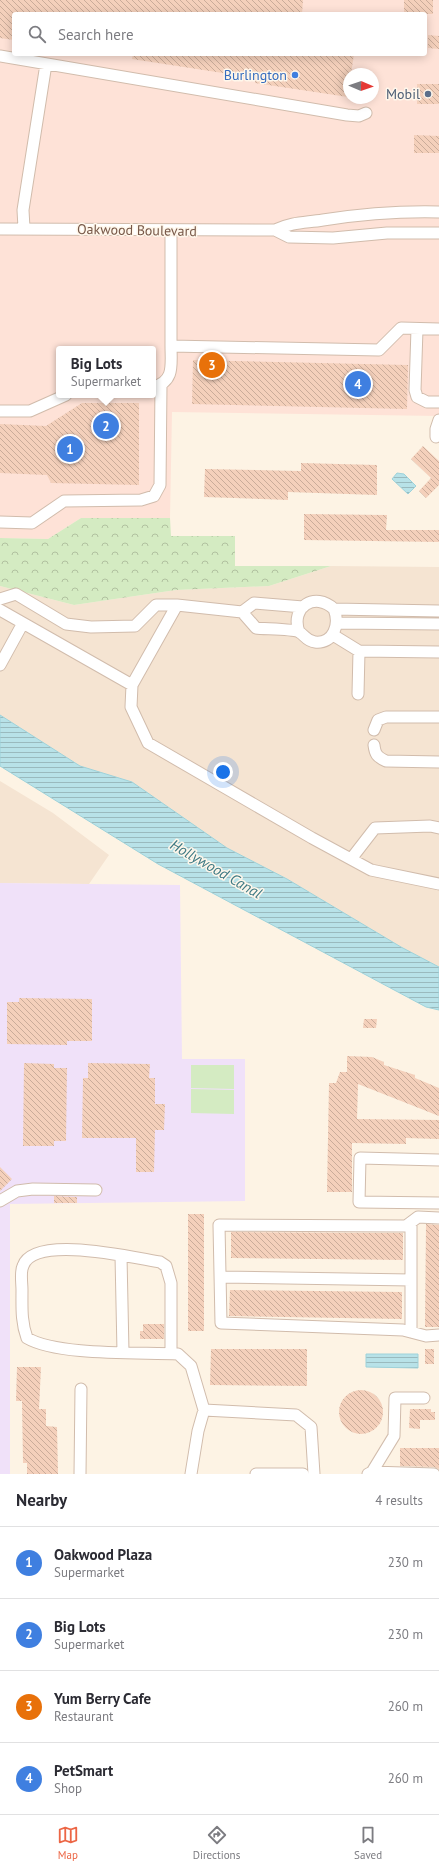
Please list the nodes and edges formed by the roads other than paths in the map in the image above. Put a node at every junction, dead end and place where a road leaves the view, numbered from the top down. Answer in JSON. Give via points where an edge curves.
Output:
{"nodes":[{"id":1,"x":0,"y":56,"type":"edge"},
{"id":2,"x":46,"y":64,"type":"junction"},
{"id":3,"x":366,"y":113,"type":"dead end"},
{"id":4,"x":439,"y":212,"type":"edge"},
{"id":5,"x":24,"y":228,"type":"junction"},
{"id":6,"x":0,"y":229,"type":"edge"},
{"id":7,"x":171,"y":230,"type":"junction"},
{"id":8,"x":275,"y":230,"type":"junction"},
{"id":9,"x":439,"y":233,"type":"edge"},
{"id":10,"x":417,"y":329,"type":"junction"},
{"id":11,"x":439,"y":329,"type":"edge"},
{"id":12,"x":171,"y":346,"type":"junction"},
{"id":13,"x":157,"y":386,"type":"edge"},
{"id":14,"x":59,"y":398,"type":"edge"},
{"id":15,"x":439,"y":402,"type":"edge"},
{"id":16,"x":0,"y":411,"type":"edge"},
{"id":17,"x":439,"y":420,"type":"edge"},
{"id":18,"x":436,"y":437,"type":"dead end"},
{"id":19,"x":0,"y":522,"type":"edge"},
{"id":20,"x":0,"y":599,"type":"edge"},
{"id":21,"x":177,"y":605,"type":"junction"},
{"id":22,"x":303,"y":607,"type":"junction"},
{"id":23,"x":334,"y":609,"type":"junction"},
{"id":24,"x":0,"y":610,"type":"edge"},
{"id":25,"x":439,"y":611,"type":"edge"},
{"id":26,"x":242,"y":612,"type":"junction"},
{"id":27,"x":338,"y":623,"type":"junction"},
{"id":28,"x":23,"y":624,"type":"junction"},
{"id":29,"x":439,"y":624,"type":"edge"},
{"id":30,"x":300,"y":632,"type":"junction"},
{"id":31,"x":333,"y":635,"type":"junction"},
{"id":32,"x":359,"y":651,"type":"junction"},
{"id":33,"x":439,"y":652,"type":"edge"},
{"id":34,"x":0,"y":665,"type":"edge"},
{"id":35,"x":132,"y":685,"type":"junction"},
{"id":36,"x":358,"y":694,"type":"dead end"},
{"id":37,"x":439,"y":717,"type":"edge"},
{"id":38,"x":374,"y":730,"type":"dead end"},
{"id":39,"x":374,"y":745,"type":"dead end"},
{"id":40,"x":439,"y":762,"type":"edge"},
{"id":41,"x":439,"y":828,"type":"edge"},
{"id":42,"x":351,"y":859,"type":"junction"},
{"id":43,"x":439,"y":884,"type":"edge"},
{"id":44,"x":439,"y":1160,"type":"edge"},
{"id":45,"x":96,"y":1190,"type":"dead end"},
{"id":46,"x":0,"y":1201,"type":"edge"},
{"id":47,"x":439,"y":1203,"type":"edge"},
{"id":48,"x":439,"y":1218,"type":"edge"},
{"id":49,"x":411,"y":1222,"type":"junction"},
{"id":50,"x":121,"y":1256,"type":"junction"},
{"id":51,"x":220,"y":1277,"type":"junction"},
{"id":52,"x":411,"y":1280,"type":"junction"},
{"id":53,"x":411,"y":1332,"type":"junction"},
{"id":54,"x":439,"y":1335,"type":"edge"},
{"id":55,"x":123,"y":1352,"type":"junction"},
{"id":56,"x":171,"y":1353,"type":"junction"},
{"id":57,"x":81,"y":1389,"type":"dead end"},
{"id":58,"x":424,"y":1398,"type":"dead end"},
{"id":59,"x":204,"y":1410,"type":"junction"},
{"id":60,"x":285,"y":1473,"type":"edge"},
{"id":61,"x":370,"y":1473,"type":"edge"},
{"id":62,"x":80,"y":1474,"type":"edge"},
{"id":63,"x":191,"y":1474,"type":"edge"},
{"id":64,"x":256,"y":1474,"type":"edge"},
{"id":65,"x":303,"y":1474,"type":"edge"},
{"id":66,"x":314,"y":1474,"type":"edge"},
{"id":67,"x":416,"y":1474,"type":"edge"},
{"id":68,"x":434,"y":1474,"type":"edge"}],
"edges":[{"from":1,"to":2,"type":"street"},
{"from":2,"to":3,"type":"street","via":[[347,115],[359,116]]},
{"from":2,"to":5,"type":"street","via":[[23,210]]},
{"from":4,"to":8,"type":"street","name":"Oakwood Boulevard","via":[[357,214],[290,224]]},
{"from":5,"to":6,"type":"street","name":"Oakwood Boulevard"},
{"from":5,"to":7,"type":"street","name":"Oakwood Boulevard"},
{"from":7,"to":8,"type":"street","name":"Oakwood Boulevard"},
{"from":7,"to":12,"type":"street"},
{"from":8,"to":9,"type":"street","name":"Oakwood Boulevard","via":[[289,237],[333,238],[387,233]]},
{"from":10,"to":11,"type":"street"},
{"from":10,"to":12,"type":"street","via":[[400,328],[379,350]]},
{"from":10,"to":15,"type":"street","via":[[417,397],[427,402]]},
{"from":12,"to":13,"type":"street","via":[[170,375]]},
{"from":13,"to":19,"type":"street","via":[[160,485],[154,496],[141,500],[64,501],[32,523]]},
{"from":14,"to":16,"type":"street","via":[[30,411]]},
{"from":17,"to":18,"type":"street"},
{"from":20,"to":21,"type":"street","via":[[16,594],[66,624],[91,627],[135,626],[156,605]]},
{"from":21,"to":26,"type":"street"},
{"from":21,"to":35,"type":"street"},
{"from":22,"to":23,"type":"street","via":[[316,601],[329,604]]},
{"from":22,"to":26,"type":"street","via":[[254,603]]},
{"from":22,"to":30,"type":"street","via":[[297,619]]},
{"from":23,"to":25,"type":"street"},
{"from":23,"to":27,"type":"street"},
{"from":24,"to":28,"type":"street"},
{"from":26,"to":30,"type":"street","via":[[256,628]]},
{"from":27,"to":29,"type":"street"},
{"from":27,"to":31,"type":"street"},
{"from":28,"to":34,"type":"street"},
{"from":28,"to":35,"type":"street"},
{"from":30,"to":31,"type":"street","via":[[315,642],[322,642]]},
{"from":31,"to":32,"type":"street"},
{"from":32,"to":33,"type":"street"},
{"from":32,"to":36,"type":"street"},
{"from":35,"to":42,"type":"street","via":[[131,707],[148,743]]},
{"from":37,"to":38,"type":"street","via":[[386,717],[378,720]]},
{"from":39,"to":40,"type":"street","via":[[378,758],[386,761]]},
{"from":41,"to":42,"type":"street","via":[[375,828]]},
{"from":42,"to":43,"type":"street","via":[[371,870]]},
{"from":44,"to":47,"type":"street","via":[[360,1158],[359,1202]]},
{"from":45,"to":46,"type":"street","via":[[34,1189],[17,1191]]},
{"from":48,"to":49,"type":"street","via":[[418,1217]]},
{"from":49,"to":51,"type":"street","via":[[406,1226],[219,1225]]},
{"from":49,"to":52,"type":"street"},
{"from":50,"to":55,"type":"street"},
{"from":50,"to":55,"type":"street","via":[[91,1250],[50,1250],[31,1255],[23,1266],[22,1316],[27,1338],[38,1344],[87,1351]]},
{"from":50,"to":56,"type":"street","via":[[160,1262],[166,1266],[172,1283]]},
{"from":51,"to":52,"type":"street"},
{"from":51,"to":53,"type":"street","via":[[221,1323]]},
{"from":52,"to":53,"type":"street"},
{"from":53,"to":54,"type":"street","via":[[426,1336]]},
{"from":55,"to":56,"type":"street"},
{"from":56,"to":59,"type":"street","via":[[178,1354],[191,1366]]},
{"from":57,"to":62,"type":"street"},
{"from":58,"to":61,"type":"street","via":[[395,1398],[394,1436]]},
{"from":59,"to":63,"type":"street"},
{"from":59,"to":66,"type":"street","via":[[296,1416],[311,1427]]},
{"from":60,"to":64,"type":"street"},
{"from":60,"to":65,"type":"street"},
{"from":61,"to":67,"type":"street"},
{"from":67,"to":68,"type":"street"}]}
